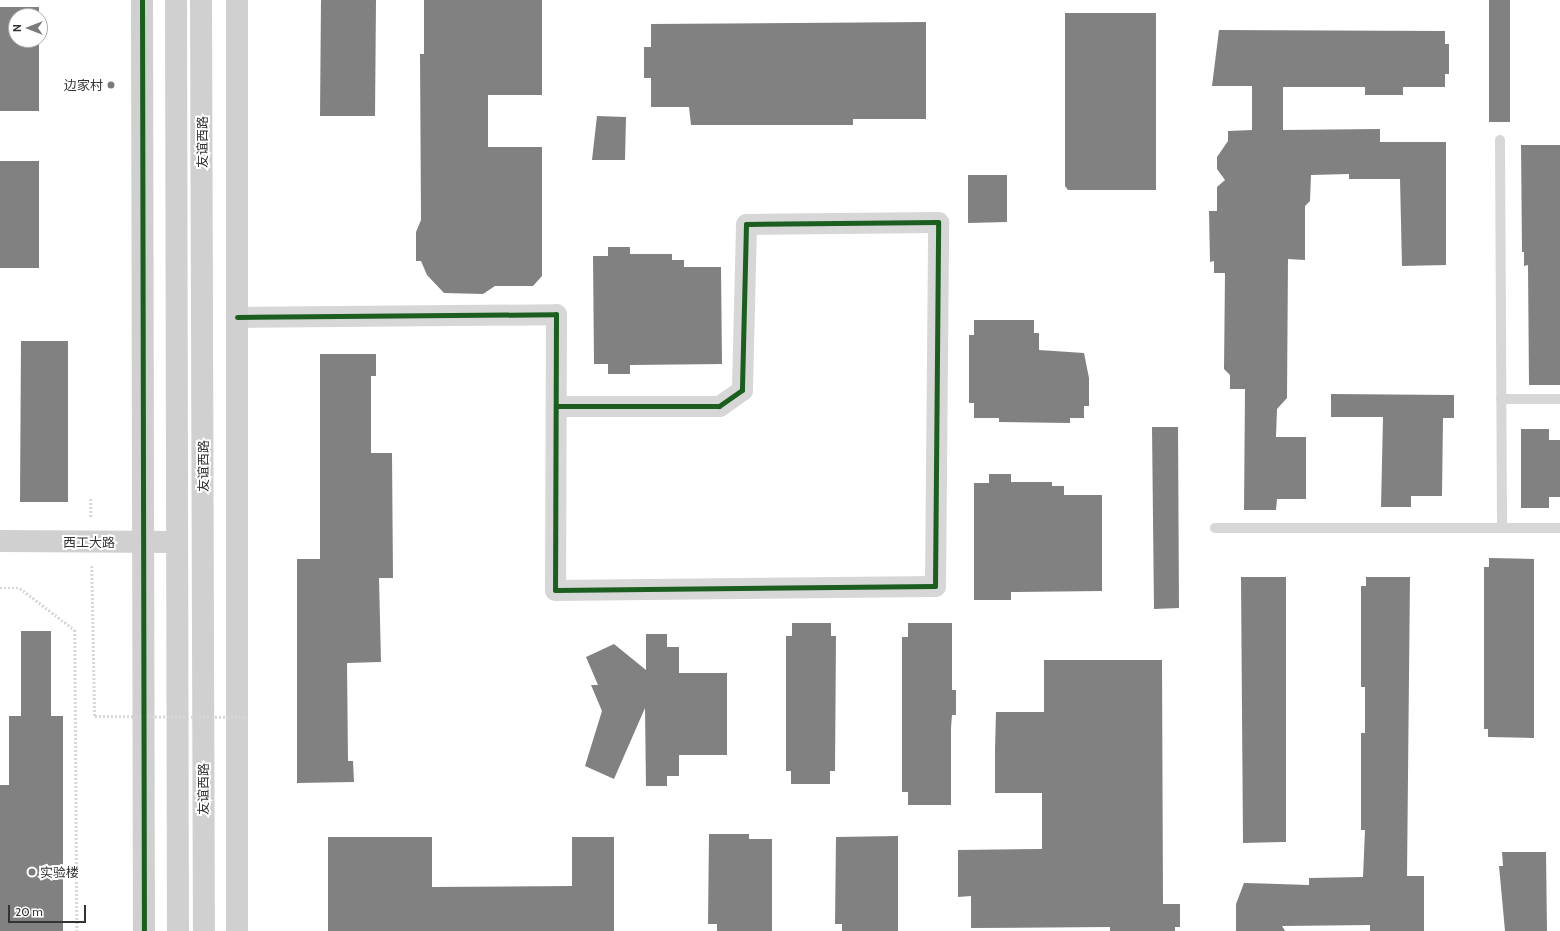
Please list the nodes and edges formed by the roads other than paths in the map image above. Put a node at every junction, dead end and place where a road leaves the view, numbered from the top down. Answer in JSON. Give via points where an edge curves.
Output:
{"nodes":[{"id":1,"x":142,"y":0,"type":"edge"},
{"id":2,"x":176,"y":0,"type":"edge"},
{"id":3,"x":201,"y":0,"type":"edge"},
{"id":4,"x":237,"y":0,"type":"edge"},
{"id":5,"x":1500,"y":140,"type":"dead end"},
{"id":6,"x":237,"y":317,"type":"junction"},
{"id":7,"x":1501,"y":399,"type":"junction"},
{"id":8,"x":1560,"y":399,"type":"edge"},
{"id":9,"x":556,"y":406,"type":"junction"},
{"id":10,"x":1214,"y":528,"type":"dead end"},
{"id":11,"x":1502,"y":528,"type":"junction"},
{"id":12,"x":1560,"y":528,"type":"edge"},
{"id":13,"x":0,"y":541,"type":"edge"},
{"id":14,"x":143,"y":542,"type":"junction"},
{"id":15,"x":177,"y":542,"type":"junction"},
{"id":16,"x":144,"y":931,"type":"edge"},
{"id":17,"x":178,"y":931,"type":"edge"},
{"id":18,"x":204,"y":931,"type":"edge"},
{"id":19,"x":236,"y":931,"type":"edge"}],
"edges":[{"from":1,"to":14,"type":"street"},
{"from":2,"to":15,"type":"street","name":"友谊西路"},
{"from":3,"to":18,"type":"street","name":"友谊西路"},
{"from":4,"to":6,"type":"street"},
{"from":5,"to":7,"type":"lane"},
{"from":6,"to":9,"type":"street","via":[[556,314]]},
{"from":6,"to":19,"type":"street"},
{"from":7,"to":8,"type":"lane"},
{"from":7,"to":11,"type":"lane"},
{"from":9,"to":9,"type":"street","via":[[555,590],[935,586],[938,222],[746,224],[742,390],[719,406]]},
{"from":10,"to":11,"type":"lane"},
{"from":11,"to":12,"type":"lane"},
{"from":13,"to":14,"type":"street","name":"西工大路"},
{"from":14,"to":15,"type":"street","name":"西工大路"},
{"from":14,"to":16,"type":"street"},
{"from":15,"to":17,"type":"street","name":"友谊西路"}]}
